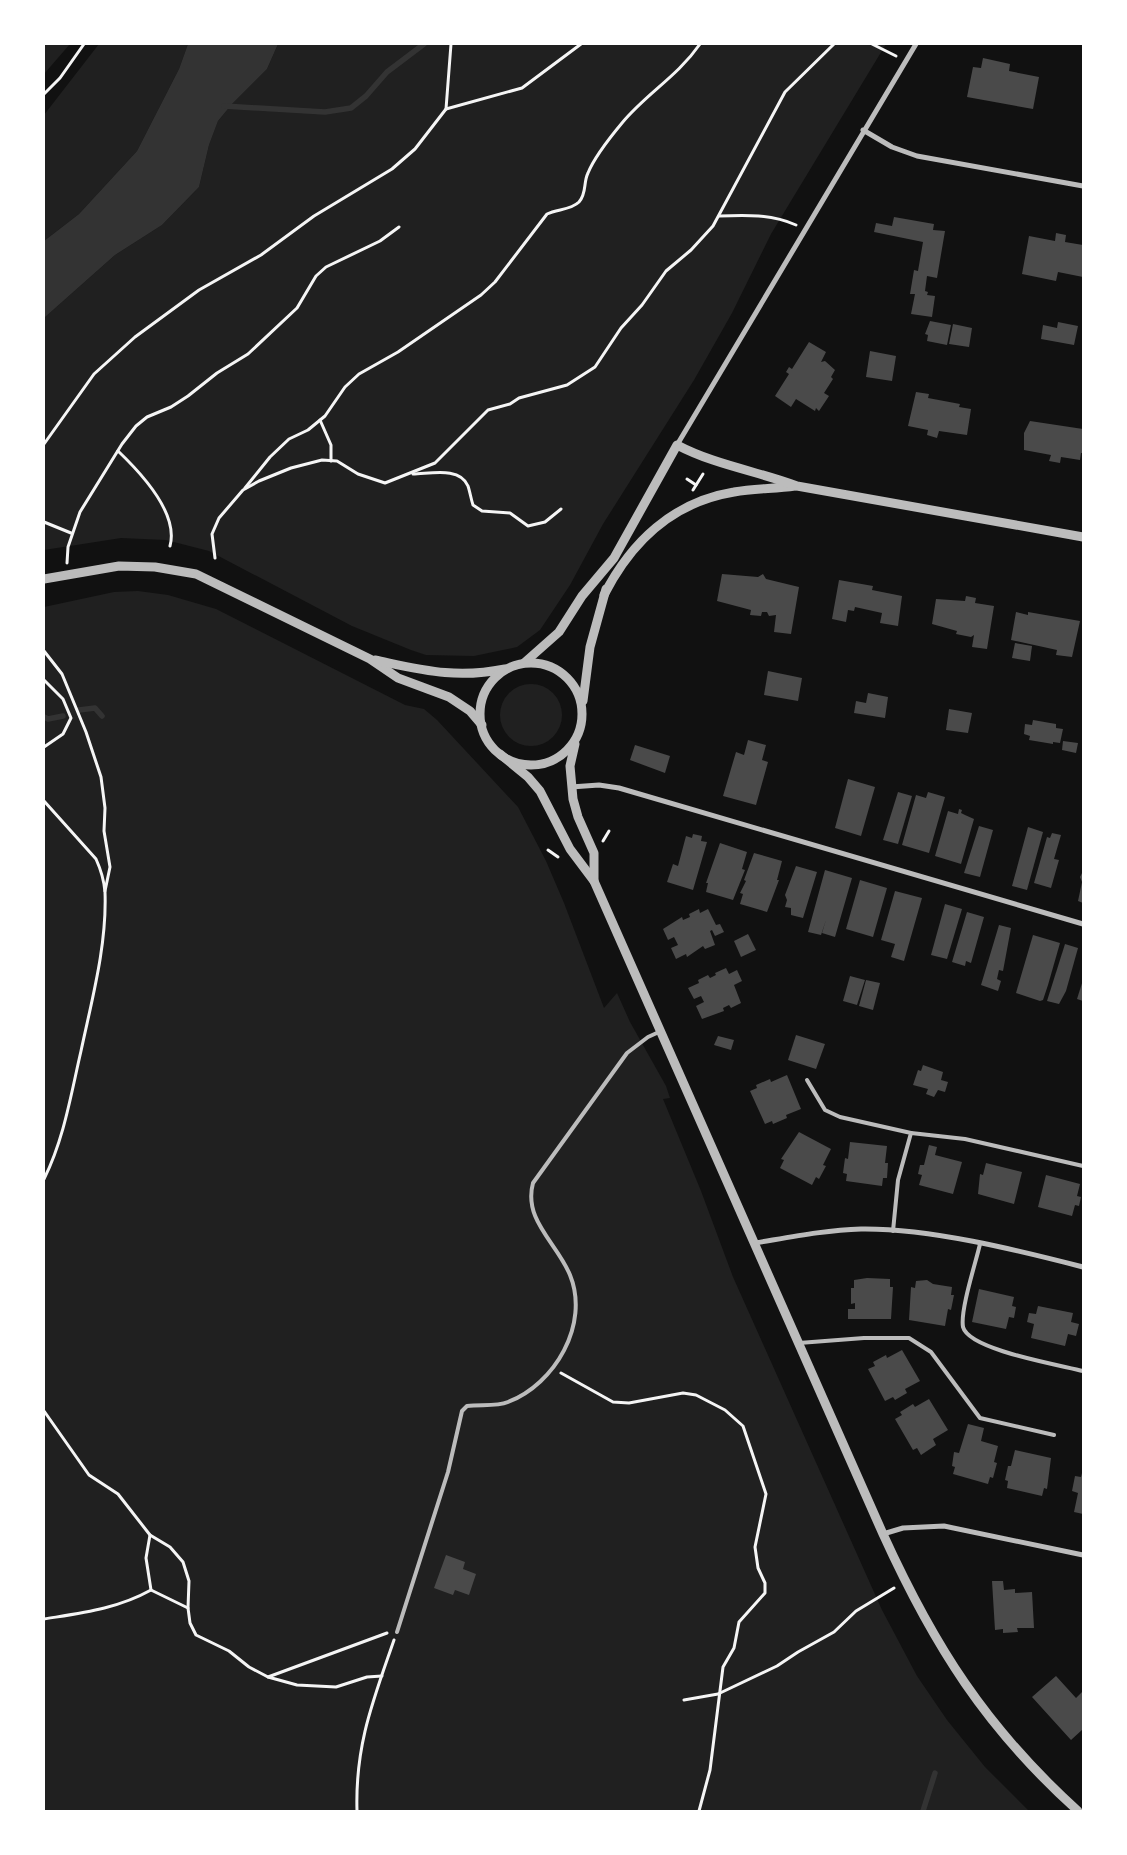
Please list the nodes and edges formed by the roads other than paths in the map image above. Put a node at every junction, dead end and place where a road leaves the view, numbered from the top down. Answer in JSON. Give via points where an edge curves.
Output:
{"nodes":[{"id":1,"x":916,"y":44,"type":"edge"},
{"id":2,"x":863,"y":130,"type":"junction"},
{"id":3,"x":1083,"y":186,"type":"edge"},
{"id":4,"x":677,"y":445,"type":"junction"},
{"id":5,"x":798,"y":486,"type":"junction"},
{"id":6,"x":1083,"y":537,"type":"edge"},
{"id":7,"x":614,"y":558,"type":"junction"},
{"id":8,"x":44,"y":580,"type":"edge"},
{"id":9,"x":604,"y":595,"type":"junction"},
{"id":10,"x":370,"y":658,"type":"junction"},
{"id":11,"x":524,"y":664,"type":"junction"},
{"id":12,"x":512,"y":667,"type":"junction"},
{"id":13,"x":582,"y":706,"type":"junction"},
{"id":14,"x":482,"y":725,"type":"junction"},
{"id":15,"x":576,"y":738,"type":"junction"},
{"id":16,"x":500,"y":754,"type":"junction"},
{"id":17,"x":571,"y":787,"type":"junction"},
{"id":18,"x":594,"y":881,"type":"junction"},
{"id":19,"x":1083,"y":924,"type":"edge"},
{"id":20,"x":661,"y":1031,"type":"junction"},
{"id":21,"x":807,"y":1080,"type":"dead end"},
{"id":22,"x":911,"y":1133,"type":"junction"},
{"id":23,"x":1083,"y":1166,"type":"edge"},
{"id":24,"x":893,"y":1231,"type":"junction"},
{"id":25,"x":755,"y":1243,"type":"junction"},
{"id":26,"x":980,"y":1244,"type":"junction"},
{"id":27,"x":1083,"y":1267,"type":"edge"},
{"id":28,"x":799,"y":1343,"type":"junction"},
{"id":29,"x":1083,"y":1371,"type":"edge"},
{"id":30,"x":1054,"y":1435,"type":"dead end"},
{"id":31,"x":883,"y":1534,"type":"junction"},
{"id":32,"x":1083,"y":1555,"type":"edge"},
{"id":33,"x":398,"y":1631,"type":"road end"},
{"id":34,"x":1078,"y":1811,"type":"edge"}],
"edges":[{"from":1,"to":2,"type":"street"},
{"from":2,"to":3,"type":"street","via":[[892,148],[917,156]]},
{"from":2,"to":4,"type":"street"},
{"from":4,"to":5,"type":"street","via":[[708,459]]},
{"from":4,"to":7,"type":"street"},
{"from":5,"to":6,"type":"street"},
{"from":5,"to":9,"type":"street","via":[[732,492],[690,506],[658,526],[638,544],[620,565]]},
{"from":7,"to":9,"type":"street"},
{"from":7,"to":11,"type":"street","via":[[554,637]]},
{"from":8,"to":10,"type":"street","via":[[105,567],[155,567],[196,574]]},
{"from":9,"to":13,"type":"street","via":[[590,647]]},
{"from":10,"to":12,"type":"street","via":[[418,670],[454,674]]},
{"from":10,"to":14,"type":"street","via":[[398,678],[459,702]]},
{"from":11,"to":12,"type":"street"},
{"from":11,"to":13,"type":"street","via":[[547,665],[566,676],[579,695]]},
{"from":12,"to":14,"type":"street","via":[[488,686],[481,705]]},
{"from":13,"to":15,"type":"street"},
{"from":14,"to":16,"type":"street","via":[[488,741]]},
{"from":15,"to":16,"type":"street","via":[[562,755],[542,764],[520,764]]},
{"from":15,"to":17,"type":"street","via":[[570,766]]},
{"from":16,"to":18,"type":"street","via":[[540,791],[570,848]]},
{"from":17,"to":18,"type":"street","via":[[578,817],[594,854]]},
{"from":17,"to":19,"type":"street","via":[[600,785],[619,788]]},
{"from":18,"to":20,"type":"street"},
{"from":20,"to":25,"type":"street"},
{"from":20,"to":33,"type":"lane","via":[[627,1053],[533,1183],[535,1219],[564,1262],[576,1298],[571,1334],[553,1368],[539,1382],[507,1402],[466,1406],[462,1411],[445,1481]]},
{"from":21,"to":22,"type":"lane","via":[[825,1110],[840,1117]]},
{"from":22,"to":23,"type":"lane","via":[[965,1138]]},
{"from":22,"to":24,"type":"lane","via":[[898,1180]]},
{"from":24,"to":25,"type":"street","via":[[836,1230]]},
{"from":24,"to":26,"type":"street"},
{"from":25,"to":28,"type":"street"},
{"from":26,"to":27,"type":"street"},
{"from":26,"to":29,"type":"lane","via":[[964,1311],[963,1327],[970,1338],[987,1347]]},
{"from":28,"to":30,"type":"lane","via":[[909,1338],[931,1352],[980,1418]]},
{"from":28,"to":31,"type":"street"},
{"from":31,"to":32,"type":"street","via":[[903,1528],[944,1526]]},
{"from":31,"to":34,"type":"street","via":[[937,1642],[983,1709],[1028,1762]]}]}
